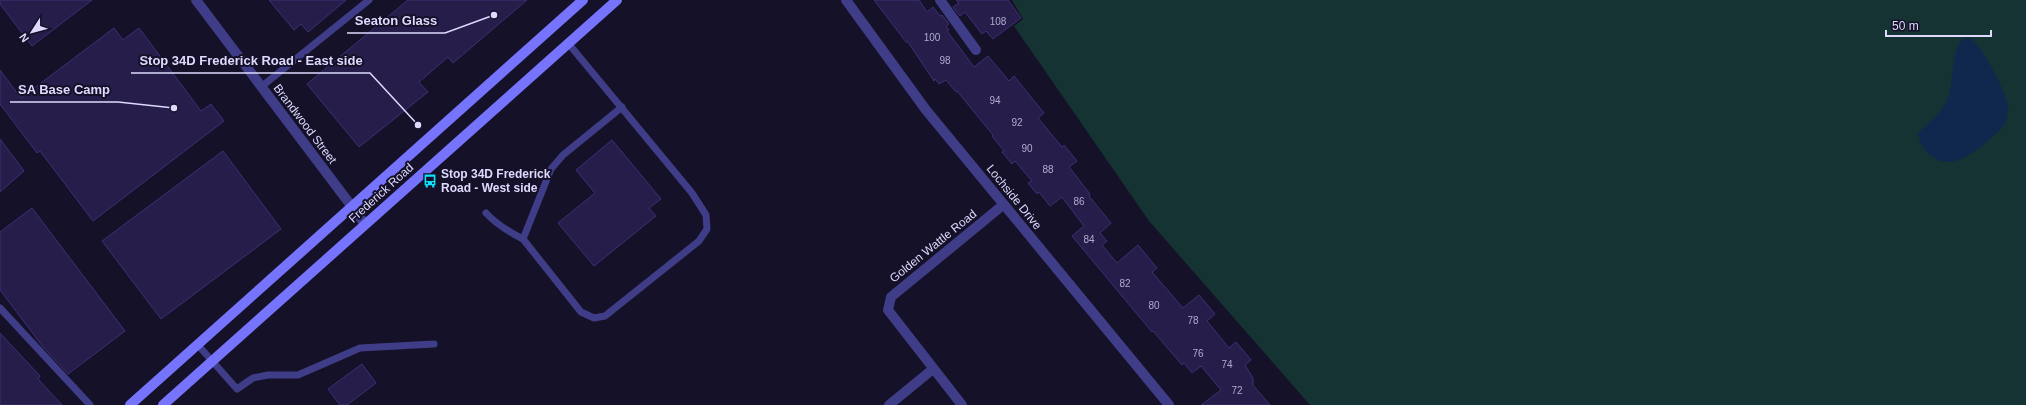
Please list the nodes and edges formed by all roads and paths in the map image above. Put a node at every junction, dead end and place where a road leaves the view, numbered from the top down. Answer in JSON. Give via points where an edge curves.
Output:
{"nodes":[{"id":1,"x":196,"y":0,"type":"edge"},
{"id":2,"x":369,"y":0,"type":"edge"},
{"id":3,"x":583,"y":0,"type":"edge"},
{"id":4,"x":617,"y":0,"type":"edge"},
{"id":5,"x":846,"y":0,"type":"edge"},
{"id":6,"x":940,"y":0,"type":"edge"},
{"id":7,"x":568,"y":43,"type":"junction"},
{"id":8,"x":976,"y":50,"type":"dead end"},
{"id":9,"x":261,"y":87,"type":"junction"},
{"id":10,"x":622,"y":107,"type":"junction"},
{"id":11,"x":1003,"y":205,"type":"junction"},
{"id":12,"x":351,"y":206,"type":"junction"},
{"id":13,"x":486,"y":213,"type":"dead end"},
{"id":14,"x":365,"y":224,"type":"junction"},
{"id":15,"x":523,"y":239,"type":"junction"},
{"id":16,"x":0,"y":308,"type":"edge"},
{"id":17,"x":197,"y":344,"type":"junction"},
{"id":18,"x":434,"y":344,"type":"dead end"},
{"id":19,"x":211,"y":361,"type":"junction"},
{"id":20,"x":933,"y":369,"type":"junction"},
{"id":21,"x":90,"y":405,"type":"edge"},
{"id":22,"x":130,"y":405,"type":"edge"},
{"id":23,"x":163,"y":405,"type":"edge"},
{"id":24,"x":889,"y":405,"type":"edge"},
{"id":25,"x":962,"y":405,"type":"edge"},
{"id":26,"x":1169,"y":405,"type":"edge"}],
"edges":[{"from":1,"to":9,"type":"street","name":"Brandwood Street"},
{"from":2,"to":9,"type":"lane"},
{"from":3,"to":12,"type":"main road","name":"Frederick Road"},
{"from":4,"to":7,"type":"main road","name":"Frederick Road"},
{"from":5,"to":11,"type":"street","name":"Lochside Drive","via":[[926,110]]},
{"from":6,"to":8,"type":"street"},
{"from":7,"to":10,"type":"lane"},
{"from":7,"to":14,"type":"main road","name":"Frederick Road"},
{"from":9,"to":12,"type":"street","name":"Brandwood Street"},
{"from":10,"to":15,"type":"lane","via":[[563,155],[551,169]]},
{"from":10,"to":15,"type":"lane","via":[[692,193],[706,215],[707,228],[699,241],[605,316],[594,318],[581,312]]},
{"from":11,"to":20,"type":"street","name":"Golden Wattle Road","via":[[891,297],[888,310]]},
{"from":11,"to":26,"type":"street","name":"Lochside Drive"},
{"from":12,"to":14,"type":"street","name":"Brandwood Street"},
{"from":12,"to":17,"type":"main road","name":"Frederick Road"},
{"from":13,"to":15,"type":"lane","via":[[494,222]]},
{"from":14,"to":19,"type":"main road","name":"Frederick Road"},
{"from":16,"to":21,"type":"lane"},
{"from":17,"to":19,"type":"lane"},
{"from":17,"to":22,"type":"main road","name":"Frederick Road"},
{"from":18,"to":19,"type":"lane","via":[[360,348],[298,375],[253,378],[237,389]]},
{"from":19,"to":23,"type":"main road","name":"Frederick Road"},
{"from":20,"to":24,"type":"street"},
{"from":20,"to":25,"type":"street","name":"Golden Wattle Road"}]}
